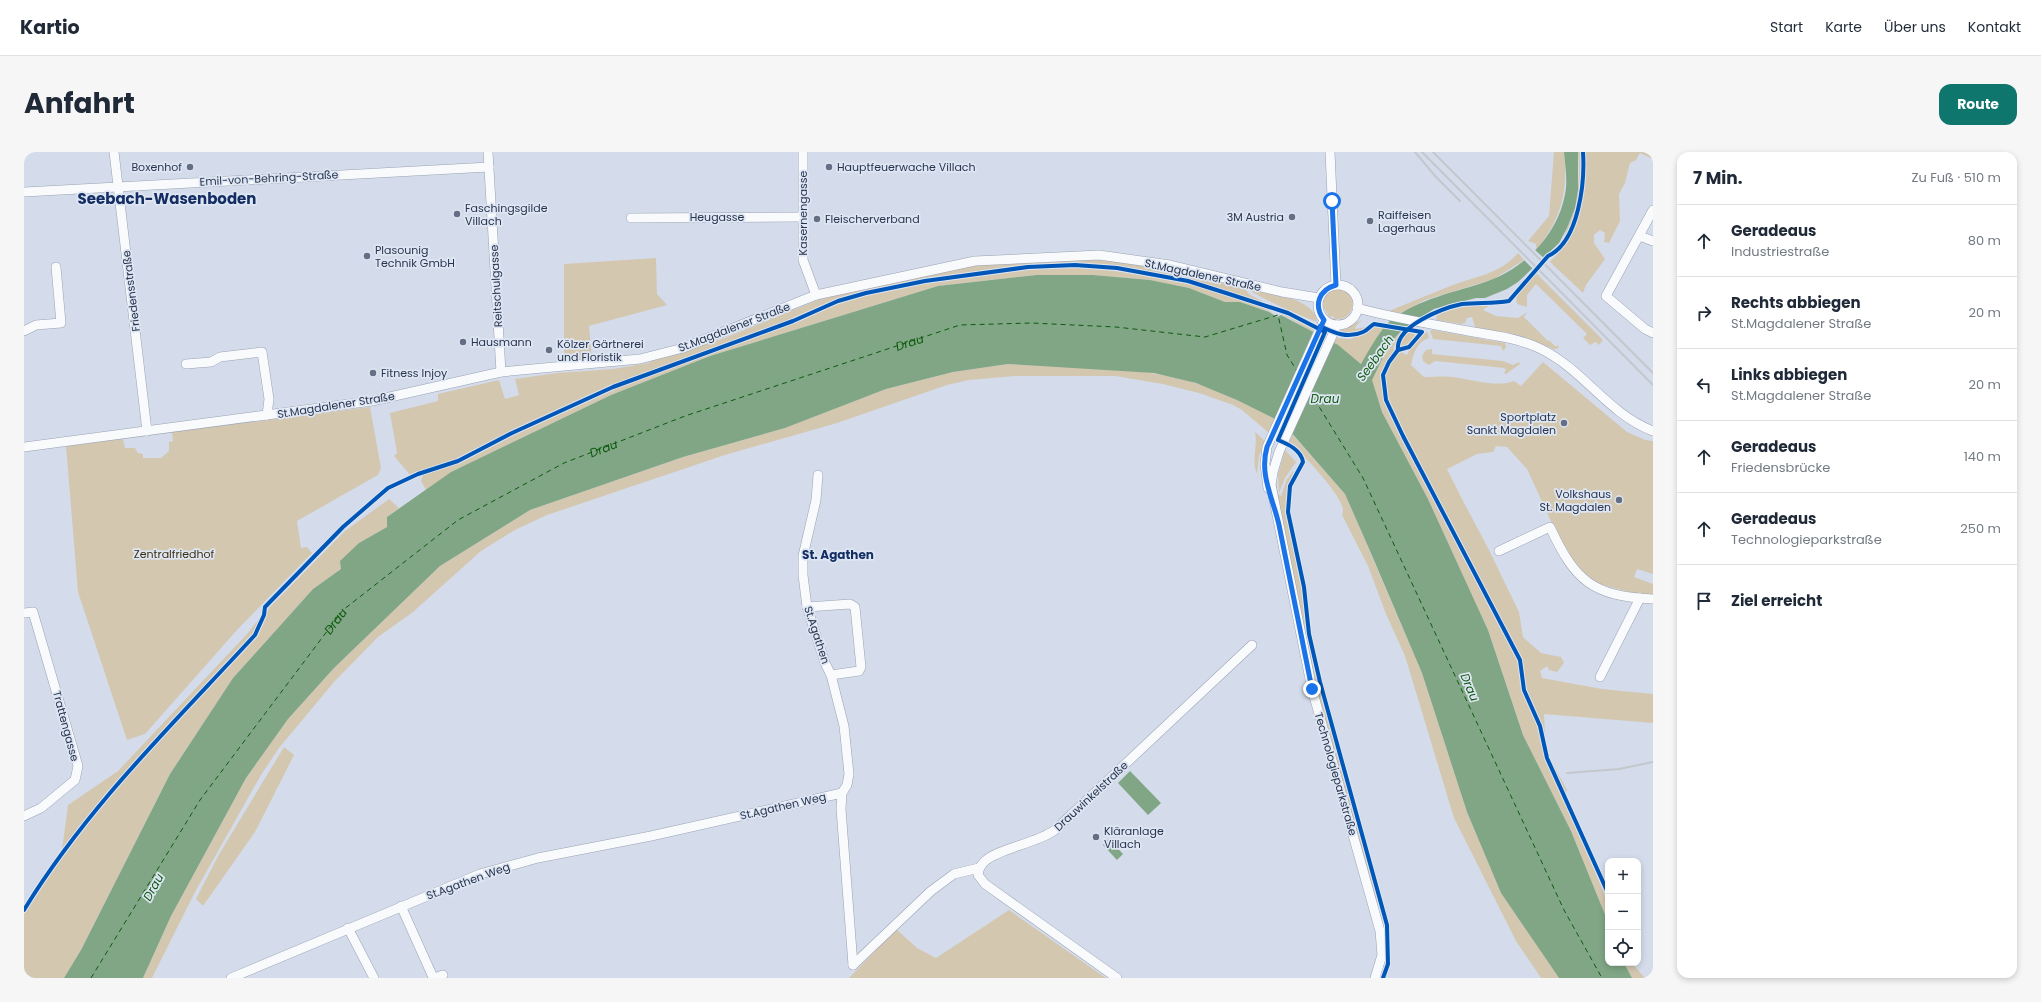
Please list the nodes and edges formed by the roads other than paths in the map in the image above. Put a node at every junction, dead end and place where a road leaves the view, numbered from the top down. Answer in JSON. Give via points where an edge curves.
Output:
{"nodes":[{"id":1,"x":114,"y":152,"type":"edge"},
{"id":2,"x":488,"y":152,"type":"edge"},
{"id":3,"x":803,"y":152,"type":"edge"},
{"id":4,"x":1330,"y":152,"type":"edge"},
{"id":5,"x":489,"y":167,"type":"junction"},
{"id":6,"x":118,"y":186,"type":"junction"},
{"id":7,"x":24,"y":192,"type":"edge"},
{"id":8,"x":1653,"y":210,"type":"edge"},
{"id":9,"x":803,"y":217,"type":"junction"},
{"id":10,"x":631,"y":218,"type":"dead end"},
{"id":11,"x":1640,"y":236,"type":"junction"},
{"id":12,"x":1653,"y":241,"type":"edge"},
{"id":13,"x":56,"y":267,"type":"dead end"},
{"id":14,"x":1336,"y":285,"type":"junction"},
{"id":15,"x":816,"y":295,"type":"junction"},
{"id":16,"x":1319,"y":298,"type":"junction"},
{"id":17,"x":1357,"y":308,"type":"junction"},
{"id":18,"x":1323,"y":322,"type":"junction"},
{"id":19,"x":1335,"y":327,"type":"junction"},
{"id":20,"x":24,"y":331,"type":"edge"},
{"id":21,"x":1653,"y":333,"type":"edge"},
{"id":22,"x":186,"y":364,"type":"dead end"},
{"id":23,"x":501,"y":372,"type":"junction"},
{"id":24,"x":267,"y":415,"type":"junction"},
{"id":25,"x":147,"y":431,"type":"junction"},
{"id":26,"x":1653,"y":431,"type":"edge"},
{"id":27,"x":24,"y":447,"type":"edge"},
{"id":28,"x":818,"y":475,"type":"dead end"},
{"id":29,"x":1278,"y":521,"type":"junction"},
{"id":30,"x":1498,"y":551,"type":"dead end"},
{"id":31,"x":1640,"y":598,"type":"junction"},
{"id":32,"x":1653,"y":599,"type":"edge"},
{"id":33,"x":807,"y":607,"type":"junction"},
{"id":34,"x":28,"y":612,"type":"edge"},
{"id":35,"x":1252,"y":645,"type":"dead end"},
{"id":36,"x":831,"y":675,"type":"junction"},
{"id":37,"x":1600,"y":677,"type":"dead end"},
{"id":38,"x":842,"y":793,"type":"junction"},
{"id":39,"x":24,"y":816,"type":"edge"},
{"id":40,"x":980,"y":868,"type":"junction"},
{"id":41,"x":401,"y":906,"type":"junction"},
{"id":42,"x":348,"y":928,"type":"junction"},
{"id":43,"x":443,"y":975,"type":"dead end"},
{"id":44,"x":231,"y":978,"type":"edge"},
{"id":45,"x":374,"y":978,"type":"edge"},
{"id":46,"x":1117,"y":978,"type":"edge"},
{"id":47,"x":1375,"y":978,"type":"edge"}],
"edges":[{"from":1,"to":6,"type":"street","name":"Friedensstraße"},
{"from":2,"to":5,"type":"street","name":"Reitschulgasse"},
{"from":3,"to":9,"type":"street","name":"Kasernengasse"},
{"from":4,"to":14,"type":"street"},
{"from":5,"to":6,"type":"street","name":"Emil-von-Behring-Straße"},
{"from":5,"to":23,"type":"street","name":"Reitschulgasse"},
{"from":6,"to":7,"type":"street","name":"Emil-von-Behring-Straße"},
{"from":6,"to":25,"type":"street","name":"Friedensstraße"},
{"from":8,"to":11,"type":"street"},
{"from":9,"to":10,"type":"street","name":"Heugasse"},
{"from":9,"to":15,"type":"street","name":"Kasernengasse","via":[[803,260]]},
{"from":11,"to":12,"type":"street"},
{"from":11,"to":21,"type":"street","via":[[1606,296]]},
{"from":13,"to":20,"type":"street","via":[[60,323],[36,326]]},
{"from":14,"to":16,"type":"street","via":[[1323,291]]},
{"from":14,"to":17,"type":"street","via":[[1348,288],[1354,295]]},
{"from":15,"to":16,"type":"street","name":"St.Magdalener Straße","via":[[975,261],[1095,255],[1170,265],[1254,286]]},
{"from":15,"to":23,"type":"street","name":"St.Magdalener Straße","via":[[683,348],[640,359]]},
{"from":16,"to":18,"type":"street","via":[[1318,308]]},
{"from":17,"to":19,"type":"street","via":[[1351,320]]},
{"from":17,"to":26,"type":"street","via":[[1431,325],[1507,338],[1540,349],[1567,364],[1622,415]]},
{"from":18,"to":19,"type":"street"},
{"from":18,"to":29,"type":"street","name":"Technologieparkstraße","via":[[1267,447],[1266,478]]},
{"from":19,"to":29,"type":"street","name":"Technologieparkstraße","via":[[1279,452],[1273,472],[1271,485]]},
{"from":22,"to":24,"type":"street","via":[[262,352],[269,399]]},
{"from":23,"to":24,"type":"street","name":"St.Magdalener Straße","via":[[372,401]]},
{"from":24,"to":25,"type":"street","name":"St.Magdalener Straße"},
{"from":25,"to":27,"type":"street","name":"St.Magdalener Straße"},
{"from":28,"to":33,"type":"street","name":"St.Agathen","via":[[816,500],[803,556]]},
{"from":29,"to":47,"type":"street","name":"Technologieparkstraße","via":[[1312,689],[1380,931],[1382,955]]},
{"from":30,"to":31,"type":"street","via":[[1550,527],[1573,569],[1591,586]]},
{"from":31,"to":32,"type":"street"},
{"from":31,"to":37,"type":"street"},
{"from":33,"to":36,"type":"street","name":"St.Agathen"},
{"from":33,"to":36,"type":"street","via":[[850,604],[855,607],[859,671]]},
{"from":34,"to":39,"type":"street","name":"Trattengasse","via":[[78,766],[75,780],[41,808]]},
{"from":35,"to":40,"type":"street","name":"Drauwinkelstraße","via":[[1055,830],[1046,837],[996,855]]},
{"from":36,"to":38,"type":"street","name":"St.Agathen","via":[[847,746],[849,774]]},
{"from":38,"to":40,"type":"street","name":"St.Agathen Weg","via":[[844,859],[853,965],[931,891],[954,874]]},
{"from":38,"to":41,"type":"street","name":"St.Agathen Weg","via":[[651,836],[538,858],[480,874]]},
{"from":40,"to":46,"type":"street","via":[[978,875],[984,884]]},
{"from":41,"to":42,"type":"street","name":"St.Agathen Weg"},
{"from":41,"to":43,"type":"street","via":[[432,975],[435,978]]},
{"from":42,"to":44,"type":"street","name":"St.Agathen Weg"},
{"from":42,"to":45,"type":"street"}]}
